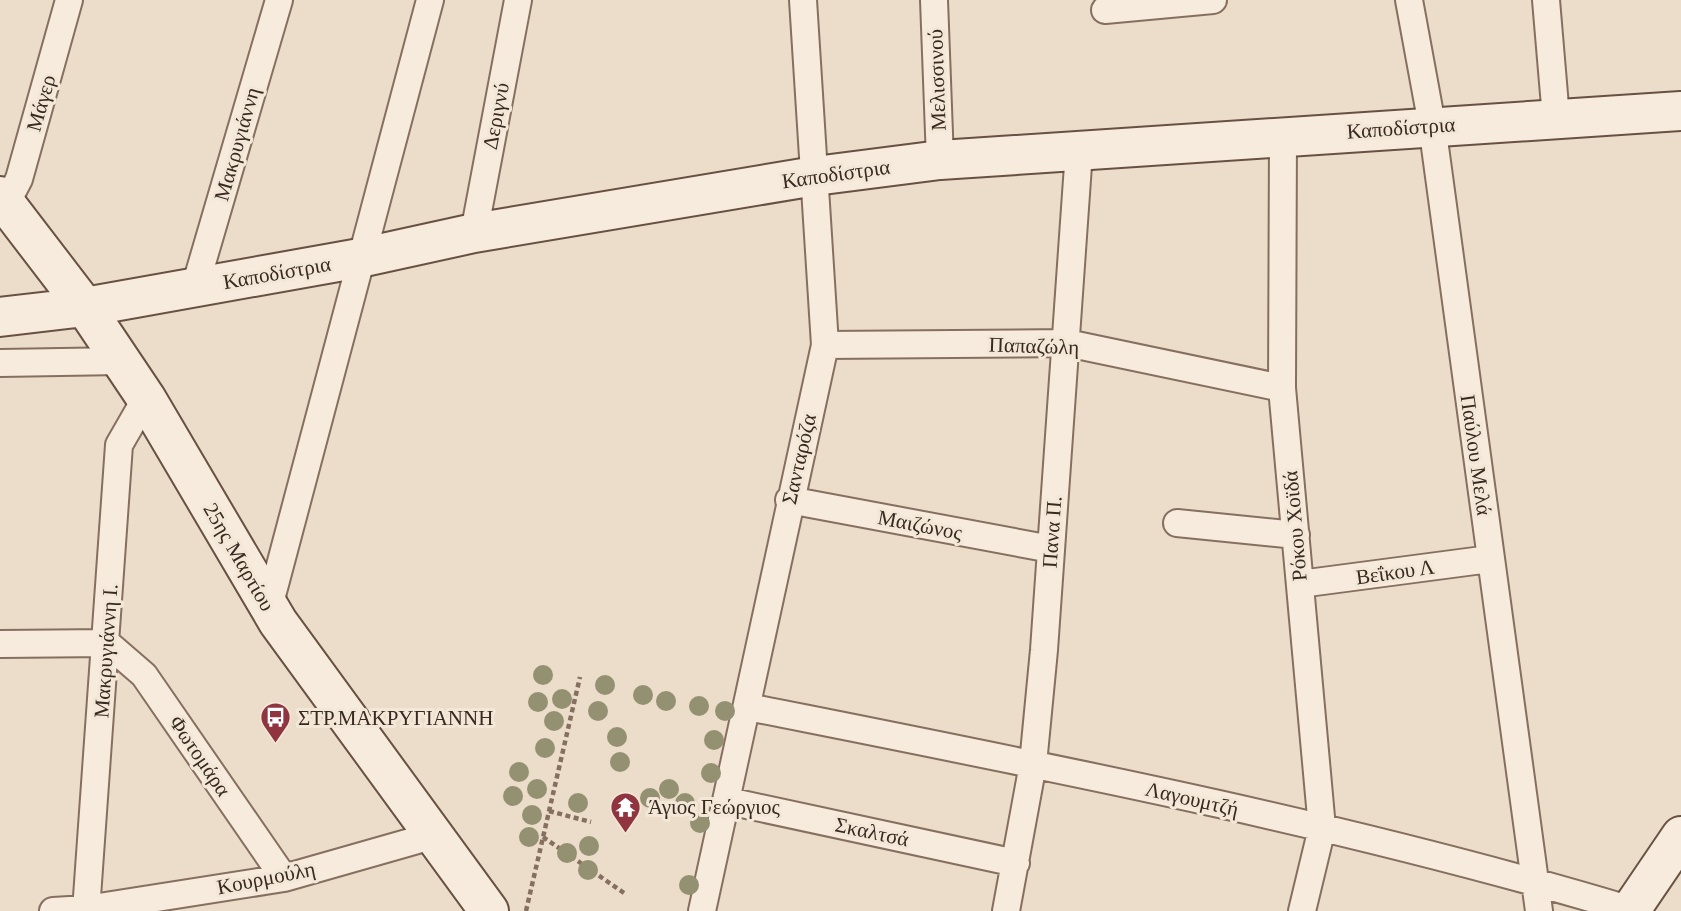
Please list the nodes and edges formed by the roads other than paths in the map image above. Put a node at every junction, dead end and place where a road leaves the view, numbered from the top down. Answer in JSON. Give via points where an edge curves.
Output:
{"nodes":[{"id":1,"x":69,"y":0,"type":"edge"},
{"id":2,"x":279,"y":0,"type":"edge"},
{"id":3,"x":430,"y":0,"type":"edge"},
{"id":4,"x":518,"y":0,"type":"edge"},
{"id":5,"x":803,"y":0,"type":"edge"},
{"id":6,"x":934,"y":0,"type":"edge"},
{"id":7,"x":1213,"y":0,"type":"edge"},
{"id":8,"x":1409,"y":0,"type":"edge"},
{"id":9,"x":1546,"y":0,"type":"edge"},
{"id":10,"x":1105,"y":10,"type":"dead end"},
{"id":11,"x":1681,"y":111,"type":"edge"},
{"id":12,"x":1556,"y":118,"type":"junction"},
{"id":13,"x":1432,"y":125,"type":"junction"},
{"id":14,"x":1283,"y":137,"type":"junction"},
{"id":15,"x":1079,"y":151,"type":"junction"},
{"id":16,"x":940,"y":160,"type":"junction"},
{"id":17,"x":815,"y":176,"type":"junction"},
{"id":18,"x":3,"y":200,"type":"edge"},
{"id":19,"x":474,"y":233,"type":"junction"},
{"id":20,"x":360,"y":258,"type":"junction"},
{"id":21,"x":195,"y":287,"type":"junction"},
{"id":22,"x":85,"y":307,"type":"junction"},
{"id":23,"x":0,"y":317,"type":"edge"},
{"id":24,"x":1068,"y":343,"type":"junction"},
{"id":25,"x":825,"y":345,"type":"junction"},
{"id":26,"x":122,"y":360,"type":"junction"},
{"id":27,"x":0,"y":363,"type":"edge"},
{"id":28,"x":1282,"y":388,"type":"junction"},
{"id":29,"x":146,"y":398,"type":"junction"},
{"id":30,"x":789,"y":500,"type":"junction"},
{"id":31,"x":1177,"y":523,"type":"dead end"},
{"id":32,"x":1296,"y":536,"type":"junction"},
{"id":33,"x":1051,"y":549,"type":"junction"},
{"id":34,"x":1490,"y":559,"type":"junction"},
{"id":35,"x":1300,"y":584,"type":"junction"},
{"id":36,"x":269,"y":607,"type":"junction"},
{"id":37,"x":107,"y":643,"type":"junction"},
{"id":38,"x":0,"y":644,"type":"edge"},
{"id":39,"x":748,"y":707,"type":"junction"},
{"id":40,"x":1034,"y":764,"type":"junction"},
{"id":41,"x":728,"y":800,"type":"junction"},
{"id":42,"x":1322,"y":828,"type":"junction"},
{"id":43,"x":435,"y":835,"type":"junction"},
{"id":44,"x":1681,"y":836,"type":"edge"},
{"id":45,"x":1016,"y":863,"type":"junction"},
{"id":46,"x":284,"y":878,"type":"junction"},
{"id":47,"x":1534,"y":881,"type":"junction"},
{"id":48,"x":86,"y":910,"type":"edge"},
{"id":49,"x":52,"y":911,"type":"edge"},
{"id":50,"x":489,"y":911,"type":"edge"},
{"id":51,"x":702,"y":911,"type":"edge"},
{"id":52,"x":1006,"y":911,"type":"edge"},
{"id":53,"x":1302,"y":911,"type":"edge"},
{"id":54,"x":1539,"y":911,"type":"edge"},
{"id":55,"x":1631,"y":911,"type":"edge"}],
"edges":[{"from":1,"to":18,"type":"street","name":"Μάγερ","via":[[19,179]]},
{"from":2,"to":21,"type":"street","name":"Μακρυγιάννη"},
{"from":3,"to":20,"type":"street"},
{"from":4,"to":19,"type":"street","name":"Δεριγνύ"},
{"from":5,"to":17,"type":"street","name":"Σανταρόζα"},
{"from":6,"to":16,"type":"street","name":"Μελισσινού"},
{"from":7,"to":10,"type":"street"},
{"from":8,"to":13,"type":"street","name":"Παύλου Μελά"},
{"from":9,"to":12,"type":"street"},
{"from":11,"to":12,"type":"street","name":"Καποδίστρια"},
{"from":12,"to":13,"type":"street","name":"Καποδίστρια"},
{"from":13,"to":14,"type":"street","name":"Καποδίστρια"},
{"from":13,"to":34,"type":"street","name":"Παύλου Μελά"},
{"from":14,"to":15,"type":"street","name":"Καποδίστρια"},
{"from":14,"to":28,"type":"street","name":"Ρόκου Χοϊδά"},
{"from":15,"to":16,"type":"street","name":"Καποδίστρια"},
{"from":15,"to":24,"type":"street","name":"Πανα Π."},
{"from":16,"to":17,"type":"street","name":"Καποδίστρια"},
{"from":17,"to":19,"type":"street","name":"Καποδίστρια"},
{"from":17,"to":25,"type":"street","name":"Σανταρόζα"},
{"from":18,"to":22,"type":"street","name":"25ης Μαρτίου"},
{"from":19,"to":20,"type":"street","name":"Καποδίστρια"},
{"from":20,"to":21,"type":"street","name":"Καποδίστρια"},
{"from":20,"to":36,"type":"street"},
{"from":21,"to":22,"type":"street","name":"Καποδίστρια"},
{"from":22,"to":23,"type":"street","name":"Καποδίστρια"},
{"from":22,"to":26,"type":"street","name":"25ης Μαρτίου"},
{"from":24,"to":25,"type":"street","name":"Παπαζώλη"},
{"from":24,"to":28,"type":"street","name":"Παπαζώλη"},
{"from":24,"to":33,"type":"street","name":"Πανα Π."},
{"from":25,"to":30,"type":"street","name":"Σανταρόζα"},
{"from":26,"to":27,"type":"street"},
{"from":26,"to":29,"type":"street","name":"25ης Μαρτίου"},
{"from":28,"to":32,"type":"street","name":"Ρόκου Χοϊδά"},
{"from":29,"to":36,"type":"street","name":"25ης Μαρτίου"},
{"from":29,"to":37,"type":"street","name":"Μακρυγιάννη Ι.","via":[[119,445]]},
{"from":30,"to":33,"type":"street","name":"Μαιζώνος"},
{"from":30,"to":39,"type":"street","name":"Σανταρόζα"},
{"from":31,"to":32,"type":"street"},
{"from":32,"to":35,"type":"street","name":"Ρόκου Χοϊδά"},
{"from":33,"to":40,"type":"street","name":"Πανα Π."},
{"from":34,"to":35,"type":"street","name":"Βεΐκου Λ"},
{"from":34,"to":47,"type":"street","name":"Παύλου Μελά"},
{"from":35,"to":42,"type":"street","name":"Ρόκου Χοϊδά"},
{"from":36,"to":43,"type":"street","name":"25ης Μαρτίου"},
{"from":37,"to":38,"type":"street"},
{"from":37,"to":46,"type":"street","name":"Φωτομάρα","via":[[144,674]]},
{"from":37,"to":48,"type":"street","name":"Μακρυγιάννη Ι."},
{"from":39,"to":40,"type":"street","name":"Λαγουμτζή"},
{"from":39,"to":41,"type":"street","name":"Σανταρόζα"},
{"from":40,"to":42,"type":"street","name":"Λαγουμτζή"},
{"from":40,"to":45,"type":"street","name":"Πανα Π."},
{"from":41,"to":45,"type":"street","name":"Σκαλτσά"},
{"from":41,"to":51,"type":"street","name":"Σανταρόζα"},
{"from":42,"to":47,"type":"street","name":"Λαγουμτζή"},
{"from":42,"to":53,"type":"street","name":"Ρόκου Χοϊδά"},
{"from":43,"to":46,"type":"street","name":"Κουρμούλη"},
{"from":43,"to":50,"type":"street","name":"25ης Μαρτίου"},
{"from":44,"to":55,"type":"street"},
{"from":45,"to":52,"type":"street","name":"Πανα Π."},
{"from":46,"to":48,"type":"street","name":"Κουρμούλη"},
{"from":47,"to":54,"type":"street","name":"Παύλου Μελά"},
{"from":47,"to":55,"type":"street","name":"Λαγουμτζή"},
{"from":48,"to":49,"type":"street","name":"Κουρμούλη"}]}
